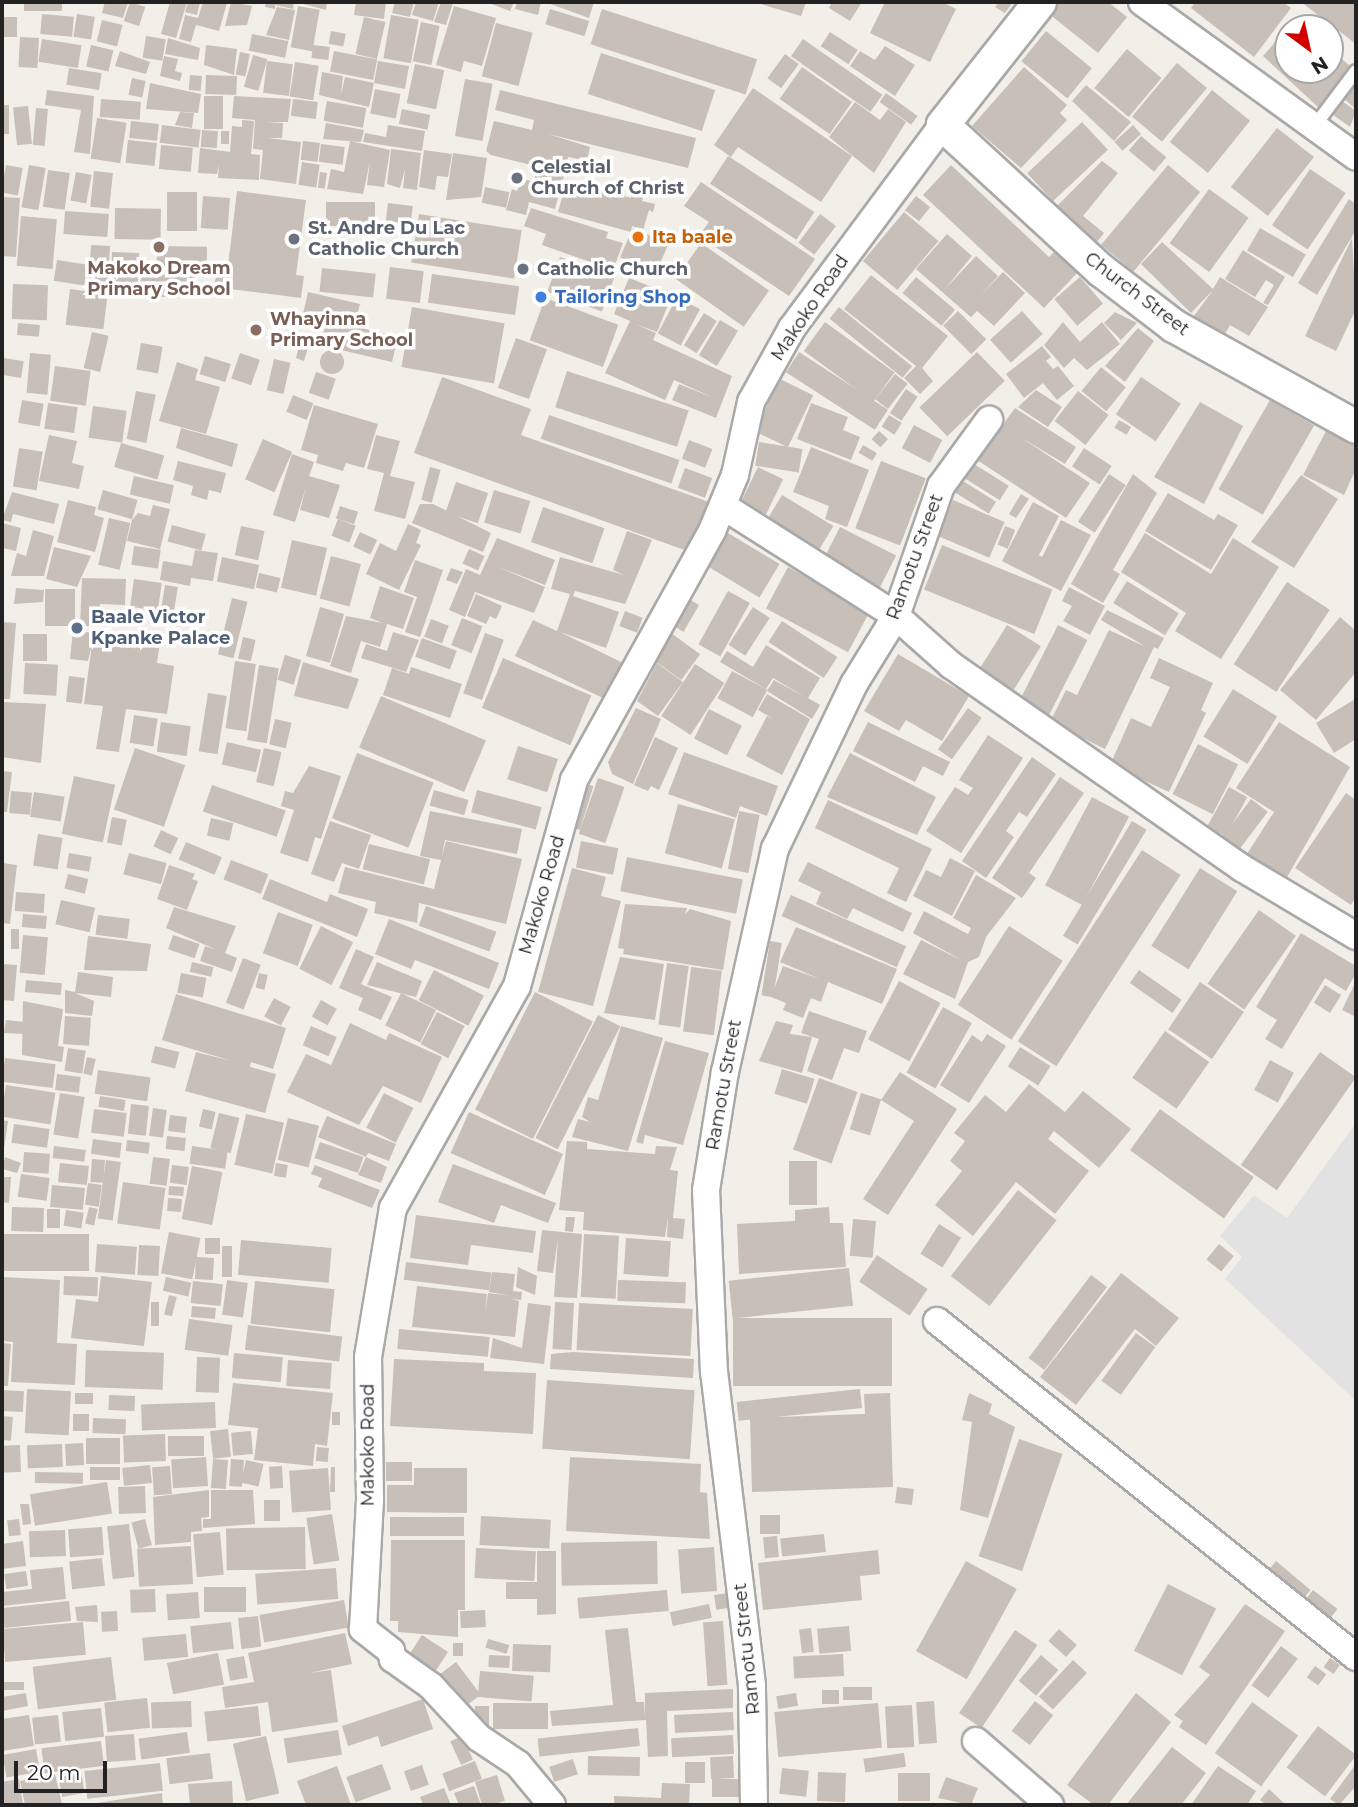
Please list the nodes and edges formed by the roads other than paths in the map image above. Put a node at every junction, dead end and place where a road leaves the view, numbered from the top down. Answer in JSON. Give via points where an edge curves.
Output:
{"nodes":[{"id":1,"x":1040,"y":2,"type":"edge"},
{"id":2,"x":1142,"y":2,"type":"edge"},
{"id":3,"x":1356,"y":71,"type":"edge"},
{"id":4,"x":1316,"y":124,"type":"junction"},
{"id":5,"x":943,"y":125,"type":"junction"},
{"id":6,"x":1356,"y":157,"type":"edge"},
{"id":7,"x":989,"y":420,"type":"dead end"},
{"id":8,"x":1356,"y":427,"type":"edge"},
{"id":9,"x":723,"y":506,"type":"junction"},
{"id":10,"x":896,"y":616,"type":"junction"},
{"id":11,"x":1356,"y":936,"type":"edge"},
{"id":12,"x":937,"y":1321,"type":"dead end"},
{"id":13,"x":1351,"y":1644,"type":"edge"},
{"id":14,"x":976,"y":1741,"type":"dead end"},
{"id":15,"x":552,"y":1805,"type":"edge"},
{"id":16,"x":754,"y":1805,"type":"edge"},
{"id":17,"x":1050,"y":1805,"type":"edge"}],
"edges":[{"from":1,"to":5,"type":"street","name":"Makoko Road"},
{"from":2,"to":4,"type":"street"},
{"from":3,"to":4,"type":"lane"},
{"from":4,"to":6,"type":"street"},
{"from":5,"to":8,"type":"street","name":"Church Street","via":[[1102,271],[1174,326]]},
{"from":5,"to":9,"type":"street","name":"Makoko Road","via":[[792,328],[751,402]]},
{"from":7,"to":10,"type":"street","name":"Ramotu Street","via":[[941,486]]},
{"from":9,"to":10,"type":"street"},
{"from":9,"to":15,"type":"street","name":"Makoko Road","via":[[691,575],[652,635],[574,780],[517,986],[393,1208],[372,1316],[363,1629],[391,1651],[393,1659],[431,1686],[479,1738],[518,1764]]},
{"from":10,"to":11,"type":"street","via":[[950,665],[1242,868]]},
{"from":10,"to":16,"type":"street","name":"Ramotu Street","via":[[848,695],[775,849],[749,947],[706,1190],[714,1373],[752,1685]]},
{"from":12,"to":13,"type":"street"},
{"from":14,"to":17,"type":"street"}]}
